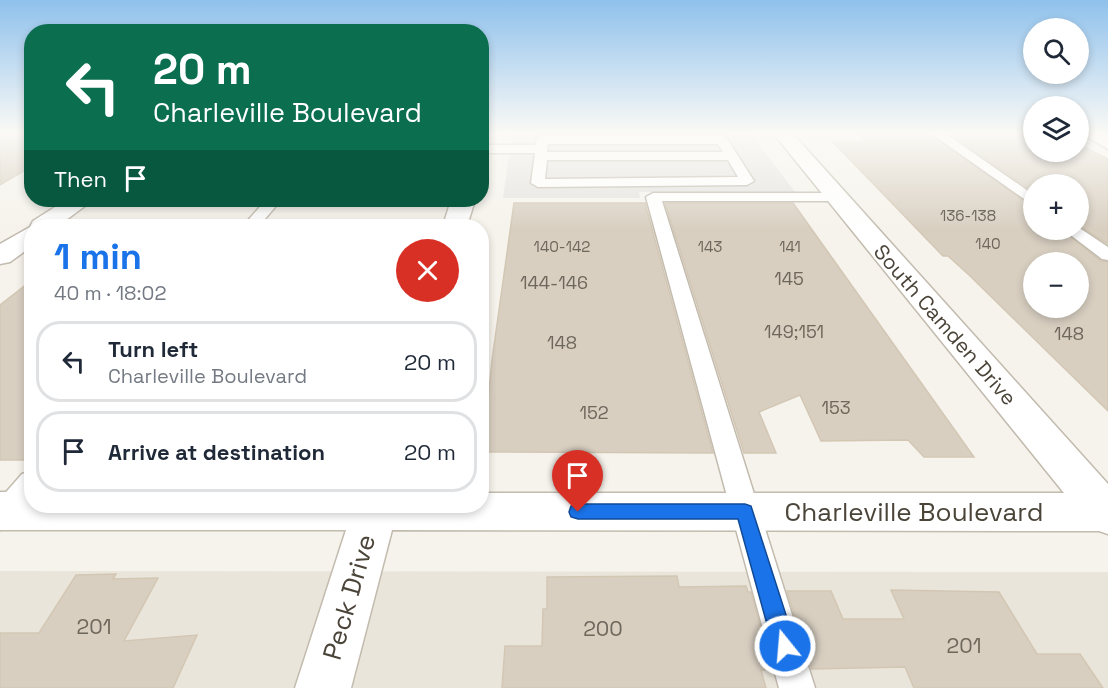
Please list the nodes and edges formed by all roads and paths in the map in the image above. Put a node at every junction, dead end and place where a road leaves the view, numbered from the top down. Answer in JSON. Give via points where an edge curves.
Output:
{"nodes":[{"id":1,"x":540,"y":166,"type":"edge"},
{"id":2,"x":738,"y":166,"type":"edge"},
{"id":3,"x":810,"y":166,"type":"edge"},
{"id":4,"x":983,"y":166,"type":"edge"},
{"id":5,"x":1023,"y":194,"type":"edge"},
{"id":6,"x":836,"y":197,"type":"junction"},
{"id":7,"x":70,"y":207,"type":"edge"},
{"id":8,"x":268,"y":207,"type":"edge"},
{"id":9,"x":52,"y":219,"type":"edge"},
{"id":10,"x":257,"y":219,"type":"edge"},
{"id":11,"x":24,"y":240,"type":"edge"},
{"id":12,"x":1086,"y":240,"type":"edge"},
{"id":13,"x":1108,"y":255,"type":"edge"},
{"id":14,"x":0,"y":256,"type":"edge"},
{"id":15,"x":9,"y":506,"type":"edge"},
{"id":16,"x":24,"y":506,"type":"edge"},
{"id":17,"x":489,"y":510,"type":"edge"},
{"id":18,"x":745,"y":512,"type":"junction"},
{"id":19,"x":374,"y":513,"type":"edge"},
{"id":20,"x":1107,"y":513,"type":"edge"},
{"id":21,"x":323,"y":688,"type":"edge"},
{"id":22,"x":797,"y":688,"type":"edge"}],
"edges":[{"from":1,"to":2,"type":"lane","via":[[538,183],[747,181]]},
{"from":3,"to":6,"type":"street","name":"South Camden Drive"},
{"from":4,"to":5,"type":"lane"},
{"from":6,"to":18,"type":"lane","via":[[653,197]]},
{"from":6,"to":20,"type":"street","name":"South Camden Drive"},
{"from":7,"to":9,"type":"street"},
{"from":8,"to":10,"type":"lane"},
{"from":11,"to":14,"type":"street"},
{"from":12,"to":13,"type":"lane"},
{"from":15,"to":16,"type":"street","name":"Charleville Boulevard"},
{"from":17,"to":18,"type":"street","name":"Charleville Boulevard"},
{"from":18,"to":20,"type":"street","name":"Charleville Boulevard"},
{"from":18,"to":22,"type":"lane"},
{"from":19,"to":21,"type":"street","name":"Peck Drive"}]}
